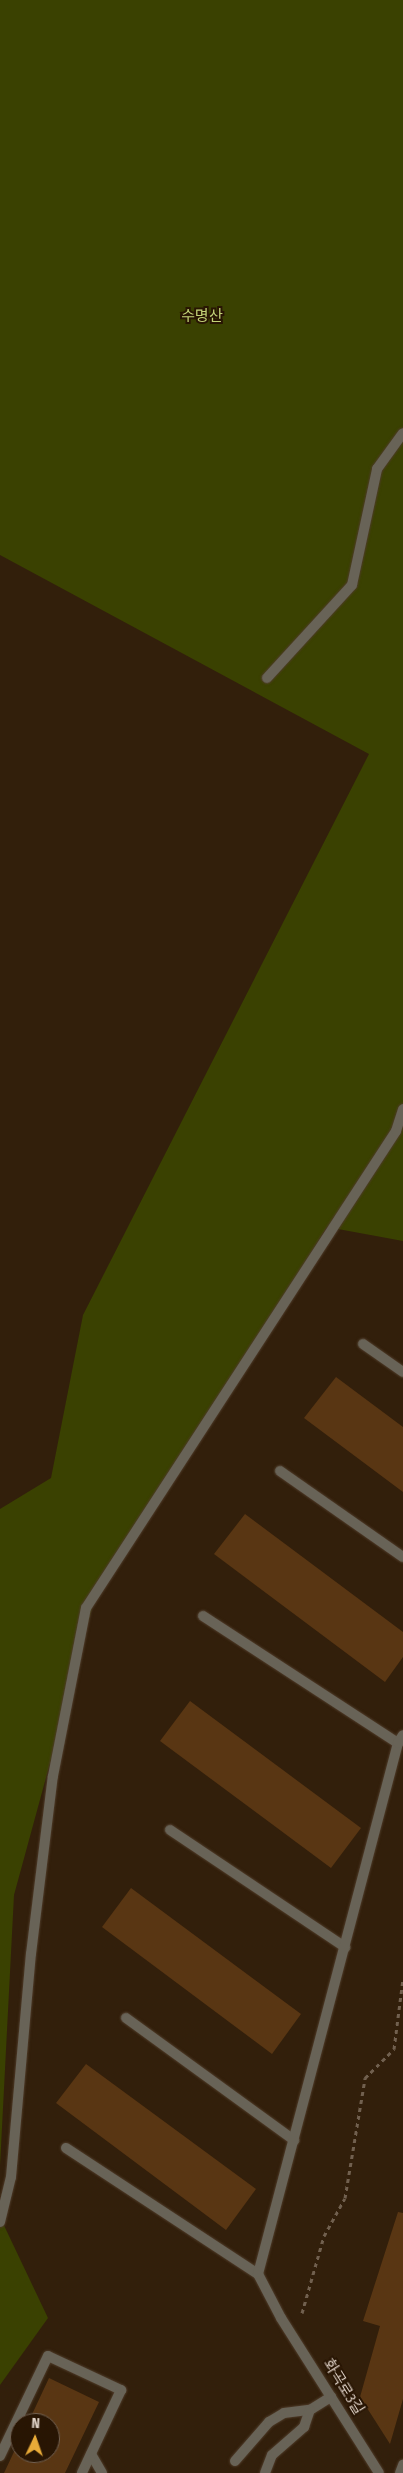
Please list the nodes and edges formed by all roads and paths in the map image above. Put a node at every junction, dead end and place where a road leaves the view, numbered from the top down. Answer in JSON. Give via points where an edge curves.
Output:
{"nodes":[{"id":1,"x":403,"y":433,"type":"edge"},
{"id":2,"x":267,"y":678,"type":"dead end"},
{"id":3,"x":403,"y":1109,"type":"edge"},
{"id":4,"x":363,"y":1344,"type":"dead end"},
{"id":5,"x":403,"y":1372,"type":"edge"},
{"id":6,"x":280,"y":1471,"type":"dead end"},
{"id":7,"x":403,"y":1557,"type":"edge"},
{"id":8,"x":203,"y":1616,"type":"dead end"},
{"id":9,"x":400,"y":1739,"type":"edge"},
{"id":10,"x":170,"y":1830,"type":"dead end"},
{"id":11,"x":345,"y":1947,"type":"junction"},
{"id":12,"x":403,"y":1979,"type":"edge"},
{"id":13,"x":126,"y":2018,"type":"dead end"},
{"id":14,"x":294,"y":2140,"type":"junction"},
{"id":15,"x":66,"y":2148,"type":"dead end"},
{"id":16,"x":0,"y":2222,"type":"edge"},
{"id":17,"x":258,"y":2274,"type":"junction"},
{"id":18,"x":295,"y":2340,"type":"junction"},
{"id":19,"x":331,"y":2397,"type":"junction"},
{"id":20,"x":310,"y":2410,"type":"junction"},
{"id":21,"x":91,"y":2454,"type":"junction"},
{"id":22,"x":0,"y":2456,"type":"edge"},
{"id":23,"x":235,"y":2461,"type":"dead end"},
{"id":24,"x":403,"y":2464,"type":"edge"},
{"id":25,"x":82,"y":2473,"type":"edge"},
{"id":26,"x":102,"y":2473,"type":"edge"},
{"id":27,"x":265,"y":2473,"type":"edge"},
{"id":28,"x":379,"y":2473,"type":"edge"},
{"id":29,"x":400,"y":2473,"type":"edge"}],
"edges":[{"from":1,"to":2,"type":"street","via":[[377,469],[352,585]]},
{"from":3,"to":16,"type":"street","via":[[396,1131],[86,1608],[53,1776],[31,1954],[11,2177]]},
{"from":4,"to":5,"type":"street"},
{"from":6,"to":7,"type":"street"},
{"from":8,"to":9,"type":"street"},
{"from":9,"to":11,"type":"street"},
{"from":10,"to":11,"type":"street"},
{"from":11,"to":14,"type":"street"},
{"from":12,"to":18,"type":"path","via":[[394,2050],[365,2078],[345,2198],[324,2236]]},
{"from":13,"to":14,"type":"street"},
{"from":14,"to":17,"type":"street"},
{"from":15,"to":17,"type":"street"},
{"from":17,"to":18,"type":"street","name":"화곡로3길"},
{"from":18,"to":19,"type":"street","name":"화곡로3길"},
{"from":19,"to":20,"type":"street"},
{"from":19,"to":28,"type":"street","name":"화곡로3길"},
{"from":20,"to":23,"type":"street","via":[[284,2413],[269,2422]]},
{"from":20,"to":27,"type":"street","via":[[304,2426],[272,2455]]},
{"from":21,"to":22,"type":"street","via":[[121,2390],[48,2356]]},
{"from":21,"to":25,"type":"street"},
{"from":21,"to":26,"type":"street"},
{"from":24,"to":29,"type":"street"}]}
